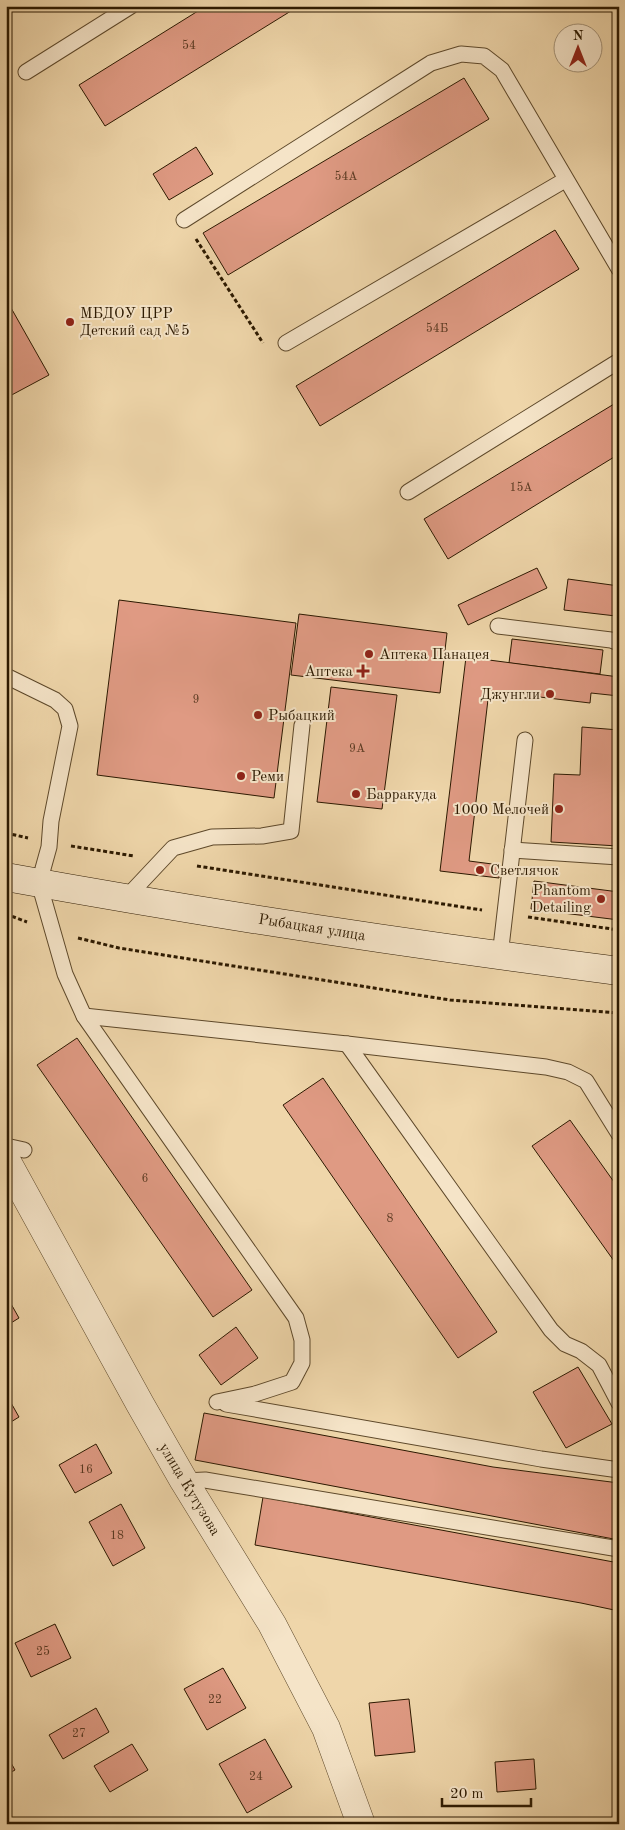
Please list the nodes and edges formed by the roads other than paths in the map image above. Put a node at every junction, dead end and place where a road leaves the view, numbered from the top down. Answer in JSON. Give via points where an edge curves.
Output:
{"nodes":[{"id":1,"x":131,"y":6,"type":"edge"},
{"id":2,"x":26,"y":72,"type":"dead end"},
{"id":3,"x":566,"y":180,"type":"junction"},
{"id":4,"x":184,"y":220,"type":"road end"},
{"id":5,"x":619,"y":269,"type":"edge"},
{"id":6,"x":286,"y":343,"type":"road end"},
{"id":7,"x":619,"y":361,"type":"edge"},
{"id":8,"x":408,"y":492,"type":"dead end"},
{"id":9,"x":498,"y":626,"type":"dead end"},
{"id":10,"x":619,"y":643,"type":"edge"},
{"id":11,"x":6,"y":676,"type":"edge"},
{"id":12,"x":302,"y":726,"type":"dead end"},
{"id":13,"x":525,"y":740,"type":"dead end"},
{"id":14,"x":512,"y":850,"type":"junction"},
{"id":15,"x":619,"y":857,"type":"edge"},
{"id":16,"x":6,"y":877,"type":"edge"},
{"id":17,"x":39,"y":883,"type":"junction"},
{"id":18,"x":126,"y":898,"type":"junction"},
{"id":19,"x":500,"y":956,"type":"junction"},
{"id":20,"x":619,"y":970,"type":"edge"},
{"id":21,"x":84,"y":1016,"type":"junction"},
{"id":22,"x":347,"y":1044,"type":"junction"},
{"id":23,"x":619,"y":1134,"type":"edge"},
{"id":24,"x":6,"y":1146,"type":"edge"},
{"id":25,"x":15,"y":1155,"type":"edge"},
{"id":26,"x":619,"y":1403,"type":"edge"},
{"id":27,"x":619,"y":1470,"type":"edge"},
{"id":28,"x":184,"y":1481,"type":"junction"},
{"id":29,"x":619,"y":1549,"type":"edge"},
{"id":30,"x":361,"y":1824,"type":"edge"}],
"edges":[{"from":1,"to":2,"type":"lane"},
{"from":3,"to":4,"type":"lane","via":[[502,70],[484,56],[461,54],[431,63]]},
{"from":3,"to":5,"type":"lane"},
{"from":3,"to":6,"type":"lane"},
{"from":7,"to":8,"type":"lane"},
{"from":9,"to":10,"type":"lane"},
{"from":11,"to":17,"type":"lane","via":[[55,700],[65,709],[70,726],[50,843]]},
{"from":12,"to":18,"type":"lane","via":[[291,831],[262,836],[212,837],[173,848]]},
{"from":13,"to":14,"type":"lane"},
{"from":14,"to":15,"type":"lane"},
{"from":14,"to":19,"type":"lane"},
{"from":16,"to":17,"type":"street","name":"Рыбацкая улица"},
{"from":17,"to":18,"type":"street","name":"Рыбацкая улица"},
{"from":17,"to":21,"type":"lane","via":[[65,974]]},
{"from":18,"to":19,"type":"street","name":"Рыбацкая улица"},
{"from":19,"to":20,"type":"street","name":"Рыбацкая улица"},
{"from":21,"to":22,"type":"lane"},
{"from":21,"to":27,"type":"lane","via":[[296,1318],[302,1340],[302,1364],[292,1382],[218,1402]]},
{"from":22,"to":23,"type":"lane","via":[[568,1072],[586,1081]]},
{"from":22,"to":26,"type":"lane","via":[[551,1330],[565,1344],[599,1365]]},
{"from":24,"to":25,"type":"lane"},
{"from":25,"to":28,"type":"street","name":"улица Кутузова","via":[[140,1404]]},
{"from":28,"to":29,"type":"lane","via":[[205,1480]]},
{"from":28,"to":30,"type":"street","name":"улица Кутузова","via":[[272,1624],[326,1728]]}]}
